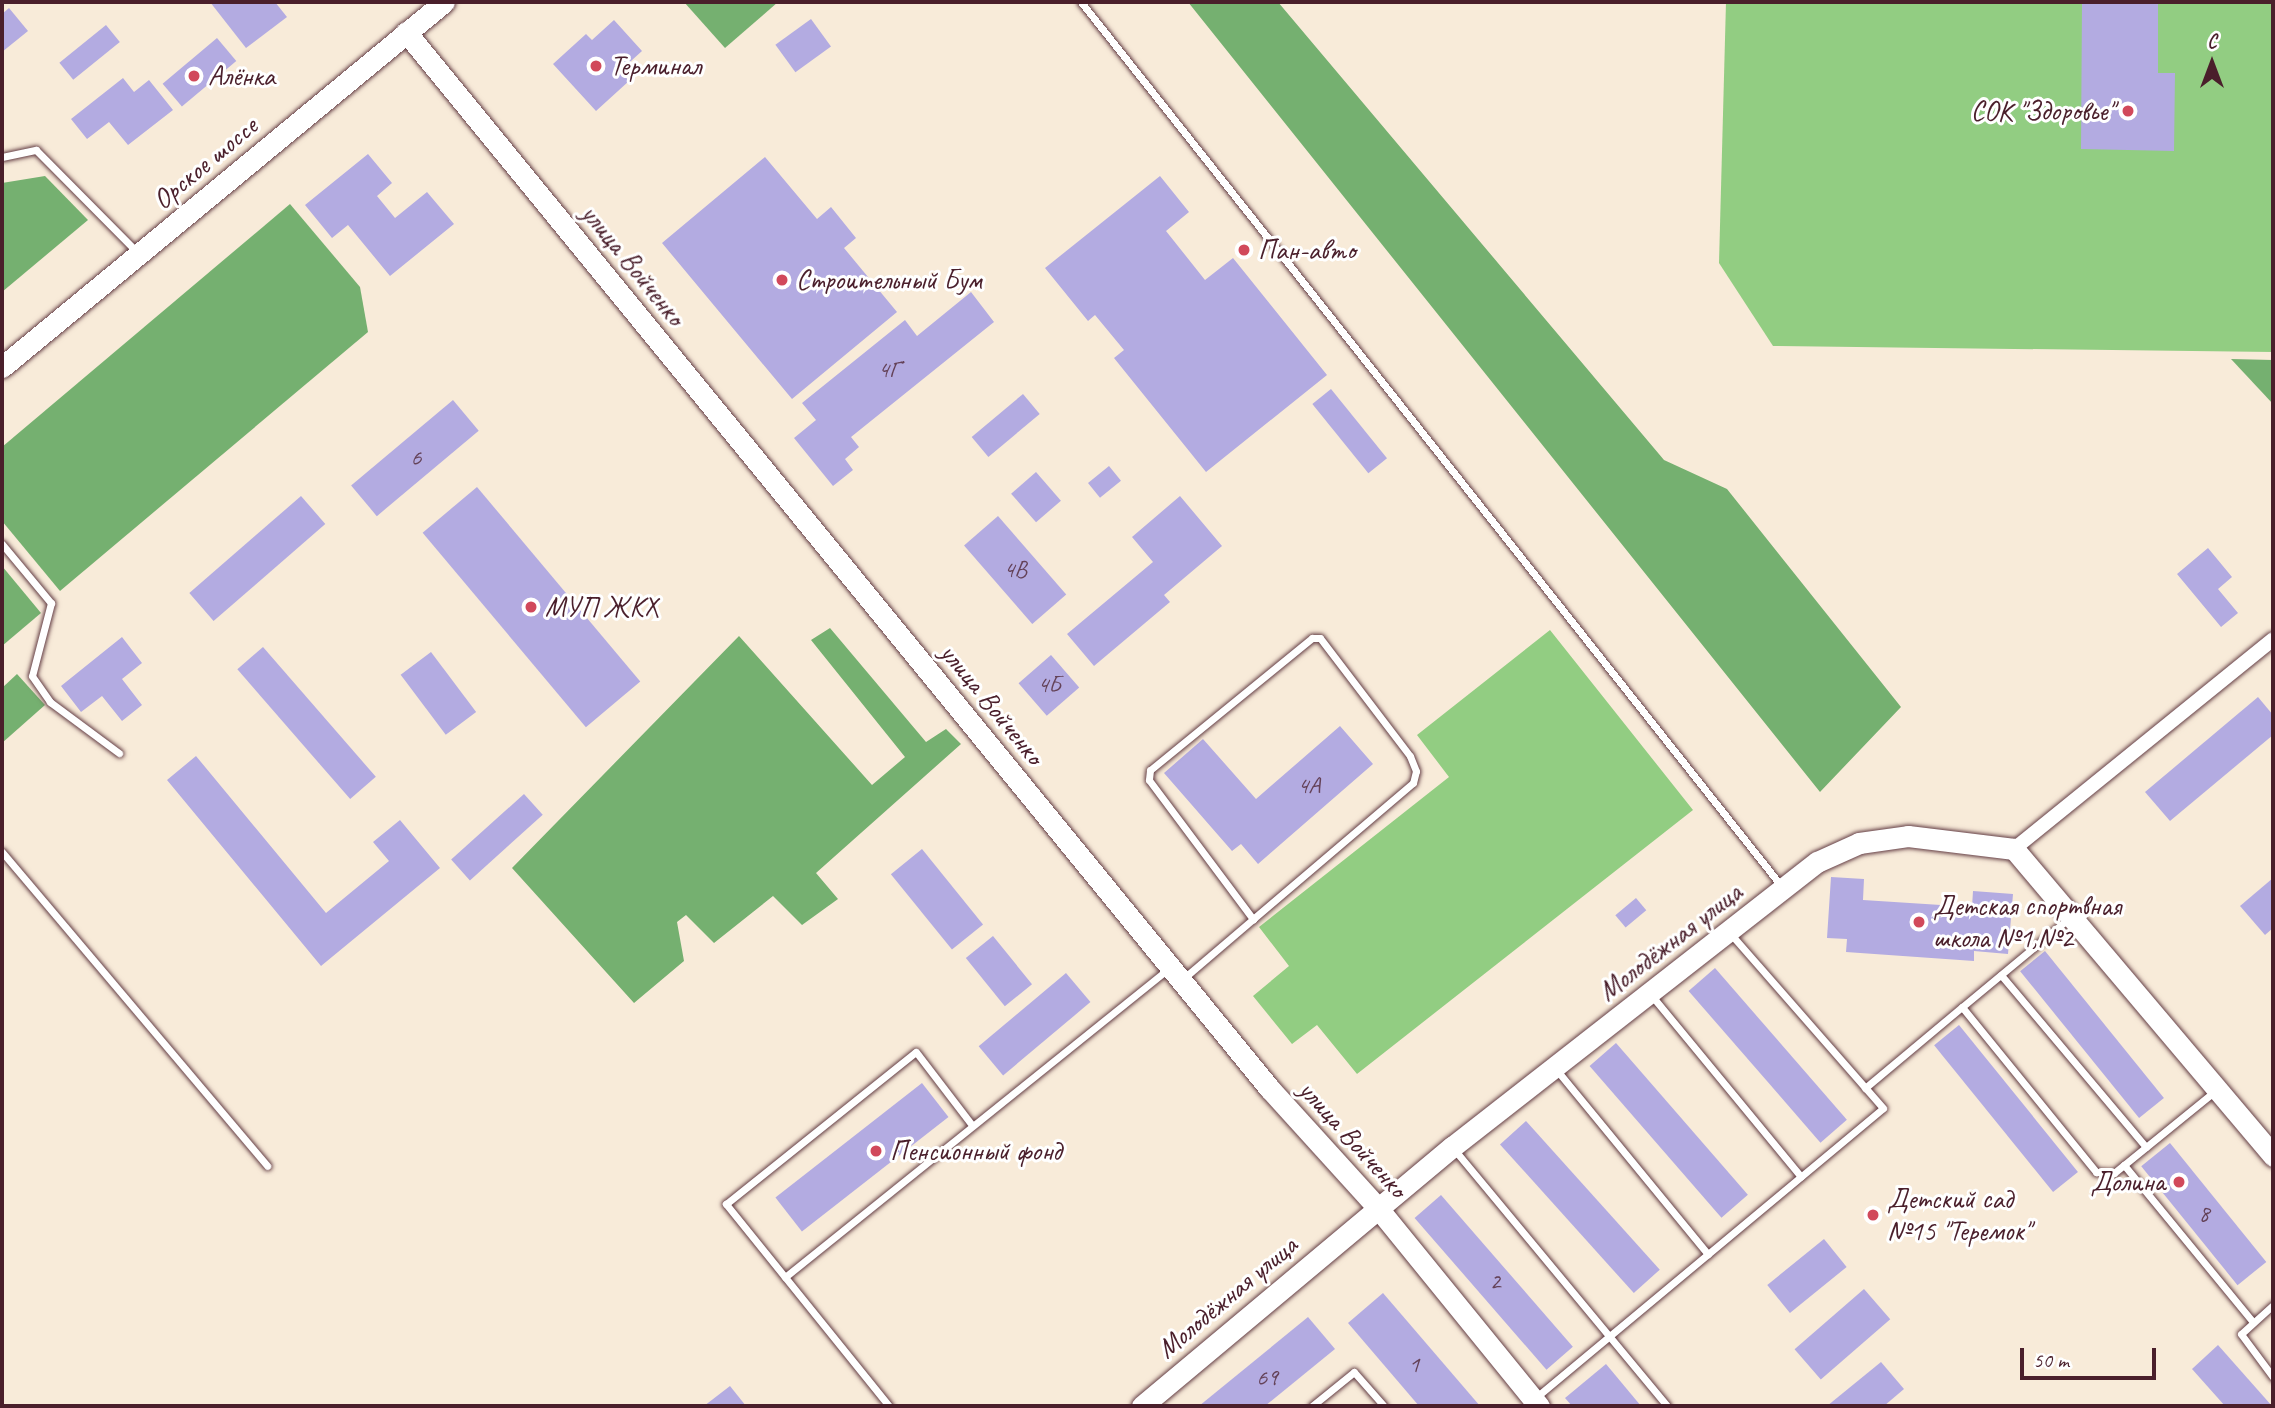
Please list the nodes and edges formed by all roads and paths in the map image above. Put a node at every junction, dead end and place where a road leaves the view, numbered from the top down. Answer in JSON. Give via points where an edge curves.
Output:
{"nodes":[{"id":1,"x":444,"y":2,"type":"edge"},
{"id":2,"x":1081,"y":2,"type":"edge"},
{"id":3,"x":406,"y":32,"type":"junction"},
{"id":4,"x":2,"y":157,"type":"edge"},
{"id":5,"x":138,"y":254,"type":"junction"},
{"id":6,"x":2,"y":367,"type":"edge"},
{"id":7,"x":2,"y":544,"type":"edge"},
{"id":8,"x":2273,"y":639,"type":"edge"},
{"id":9,"x":119,"y":753,"type":"dead end"},
{"id":10,"x":2014,"y":849,"type":"junction"},
{"id":11,"x":2,"y":852,"type":"edge"},
{"id":12,"x":1783,"y":888,"type":"junction"},
{"id":13,"x":2071,"y":917,"type":"junction"},
{"id":14,"x":1253,"y":919,"type":"junction"},
{"id":15,"x":1728,"y":931,"type":"junction"},
{"id":16,"x":1176,"y":973,"type":"junction"},
{"id":17,"x":2001,"y":975,"type":"junction"},
{"id":18,"x":1649,"y":993,"type":"junction"},
{"id":19,"x":1962,"y":1007,"type":"junction"},
{"id":20,"x":1554,"y":1068,"type":"junction"},
{"id":21,"x":1865,"y":1088,"type":"junction"},
{"id":22,"x":2217,"y":1089,"type":"junction"},
{"id":23,"x":972,"y":1125,"type":"junction"},
{"id":24,"x":1452,"y":1147,"type":"junction"},
{"id":25,"x":2146,"y":1147,"type":"junction"},
{"id":26,"x":2273,"y":1156,"type":"edge"},
{"id":27,"x":2124,"y":1165,"type":"junction"},
{"id":28,"x":267,"y":1166,"type":"dead end"},
{"id":29,"x":1801,"y":1177,"type":"junction"},
{"id":30,"x":1377,"y":1207,"type":"junction"},
{"id":31,"x":1708,"y":1254,"type":"junction"},
{"id":32,"x":785,"y":1277,"type":"junction"},
{"id":33,"x":2273,"y":1305,"type":"edge"},
{"id":34,"x":2253,"y":1322,"type":"junction"},
{"id":35,"x":1609,"y":1337,"type":"junction"},
{"id":36,"x":2273,"y":1377,"type":"edge"},
{"id":37,"x":1537,"y":1403,"type":"edge"},
{"id":38,"x":889,"y":1406,"type":"edge"},
{"id":39,"x":1142,"y":1406,"type":"edge"},
{"id":40,"x":1312,"y":1406,"type":"edge"},
{"id":41,"x":1384,"y":1406,"type":"edge"},
{"id":42,"x":1667,"y":1406,"type":"edge"}],
"edges":[{"from":1,"to":3,"type":"main road","name":"Орское шоссе"},
{"from":2,"to":12,"type":"lane"},
{"from":3,"to":5,"type":"main road","name":"Орское шоссе"},
{"from":3,"to":16,"type":"main road","name":"улица Войченко"},
{"from":4,"to":5,"type":"lane","via":[[36,150]]},
{"from":5,"to":6,"type":"main road","name":"Орское шоссе"},
{"from":7,"to":9,"type":"lane","via":[[51,603],[32,676],[50,702]]},
{"from":8,"to":10,"type":"street"},
{"from":10,"to":12,"type":"main road","name":"Молодёжная улица","via":[[1908,836],[1859,843],[1817,862]]},
{"from":10,"to":13,"type":"main road"},
{"from":11,"to":28,"type":"lane"},
{"from":12,"to":15,"type":"main road","name":"Молодёжная улица"},
{"from":13,"to":17,"type":"lane"},
{"from":13,"to":22,"type":"main road"},
{"from":14,"to":14,"type":"lane","via":[[1413,783],[1416,771],[1410,756],[1320,638],[1312,638],[1150,770],[1149,780]]},
{"from":14,"to":16,"type":"lane"},
{"from":15,"to":18,"type":"main road","name":"Молодёжная улица"},
{"from":15,"to":21,"type":"lane"},
{"from":16,"to":23,"type":"lane"},
{"from":16,"to":30,"type":"main road","name":"улица Войченко","via":[[1270,1089]]},
{"from":17,"to":19,"type":"lane"},
{"from":17,"to":25,"type":"lane"},
{"from":18,"to":20,"type":"main road","name":"Молодёжная улица"},
{"from":18,"to":29,"type":"lane"},
{"from":19,"to":21,"type":"lane"},
{"from":19,"to":27,"type":"lane","via":[[2096,1172],[2114,1173]]},
{"from":20,"to":24,"type":"main road","name":"Молодёжная улица"},
{"from":20,"to":31,"type":"lane"},
{"from":21,"to":29,"type":"lane","via":[[1883,1108]]},
{"from":22,"to":25,"type":"lane"},
{"from":22,"to":26,"type":"main road"},
{"from":23,"to":32,"type":"lane"},
{"from":23,"to":32,"type":"lane","via":[[916,1052],[737,1195],[726,1204]]},
{"from":24,"to":30,"type":"main road","name":"Молодёжная улица"},
{"from":24,"to":35,"type":"lane"},
{"from":25,"to":27,"type":"lane"},
{"from":27,"to":34,"type":"lane"},
{"from":29,"to":31,"type":"lane"},
{"from":30,"to":37,"type":"main road","name":"улица Войченко"},
{"from":30,"to":39,"type":"main road","name":"Молодёжная улица"},
{"from":31,"to":35,"type":"lane"},
{"from":32,"to":38,"type":"lane"},
{"from":33,"to":34,"type":"lane"},
{"from":34,"to":36,"type":"lane","via":[[2241,1335],[2243,1342]]},
{"from":35,"to":37,"type":"lane"},
{"from":35,"to":42,"type":"lane"},
{"from":40,"to":41,"type":"lane","via":[[1354,1372]]}]}
